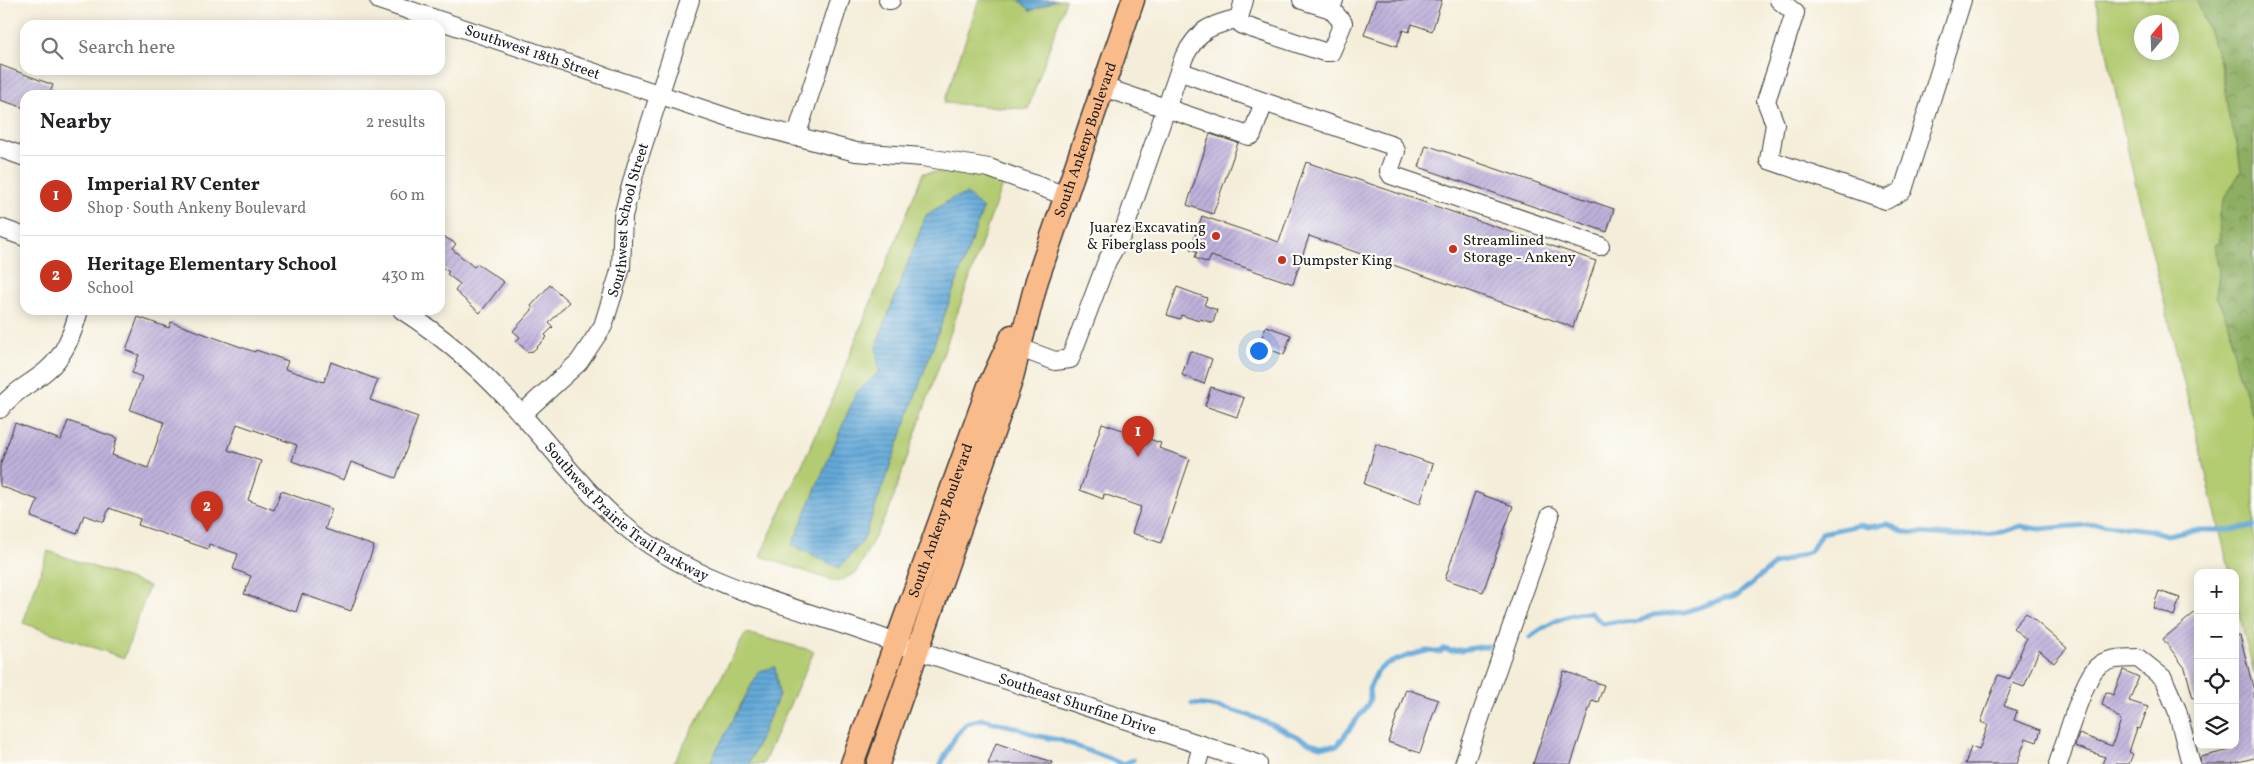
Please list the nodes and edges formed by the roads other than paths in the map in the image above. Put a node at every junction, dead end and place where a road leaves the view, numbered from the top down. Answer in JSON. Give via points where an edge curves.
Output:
{"nodes":[{"id":1,"x":379,"y":0,"type":"edge"},
{"id":2,"x":690,"y":0,"type":"edge"},
{"id":3,"x":840,"y":0,"type":"edge"},
{"id":4,"x":1134,"y":0,"type":"edge"},
{"id":5,"x":1244,"y":0,"type":"edge"},
{"id":6,"x":1302,"y":0,"type":"edge"},
{"id":7,"x":1779,"y":0,"type":"edge"},
{"id":8,"x":1962,"y":0,"type":"edge"},
{"id":9,"x":1333,"y":5,"type":"edge"},
{"id":10,"x":1239,"y":18,"type":"junction"},
{"id":11,"x":439,"y":20,"type":"edge"},
{"id":12,"x":445,"y":22,"type":"edge"},
{"id":13,"x":1179,"y":71,"type":"junction"},
{"id":14,"x":1103,"y":87,"type":"junction"},
{"id":15,"x":660,"y":94,"type":"junction"},
{"id":16,"x":1264,"y":102,"type":"junction"},
{"id":17,"x":1166,"y":108,"type":"junction"},
{"id":18,"x":796,"y":137,"type":"junction"},
{"id":19,"x":0,"y":148,"type":"edge"},
{"id":20,"x":20,"y":155,"type":"edge"},
{"id":21,"x":1066,"y":196,"type":"junction"},
{"id":22,"x":0,"y":228,"type":"edge"},
{"id":23,"x":20,"y":235,"type":"edge"},
{"id":24,"x":1600,"y":246,"type":"dead end"},
{"id":25,"x":1037,"y":280,"type":"junction"},
{"id":26,"x":77,"y":315,"type":"edge"},
{"id":27,"x":410,"y":315,"type":"edge"},
{"id":28,"x":1020,"y":348,"type":"junction"},
{"id":29,"x":0,"y":409,"type":"edge"},
{"id":30,"x":522,"y":414,"type":"junction"},
{"id":31,"x":1550,"y":516,"type":"dead end"},
{"id":32,"x":896,"y":643,"type":"junction"},
{"id":33,"x":917,"y":650,"type":"junction"},
{"id":34,"x":1202,"y":745,"type":"junction"},
{"id":35,"x":852,"y":764,"type":"edge"},
{"id":36,"x":878,"y":764,"type":"edge"},
{"id":37,"x":1197,"y":764,"type":"edge"},
{"id":38,"x":1258,"y":764,"type":"edge"},
{"id":39,"x":1464,"y":764,"type":"edge"},
{"id":40,"x":2058,"y":764,"type":"edge"},
{"id":41,"x":2191,"y":764,"type":"edge"}],
"edges":[{"from":1,"to":11,"type":"street","name":"Southwest 18th Street"},
{"from":2,"to":15,"type":"street","name":"Southwest School Street"},
{"from":3,"to":18,"type":"street"},
{"from":4,"to":14,"type":"main road","name":"South Ankeny Boulevard"},
{"from":5,"to":10,"type":"street"},
{"from":6,"to":9,"type":"street"},
{"from":7,"to":8,"type":"street","via":[[1795,13],[1766,101],[1775,124],[1769,160],[1886,200],[1903,190]]},
{"from":9,"to":10,"type":"street","via":[[1343,23],[1331,52],[1242,25]]},
{"from":10,"to":13,"type":"street","via":[[1208,27],[1194,38]]},
{"from":12,"to":15,"type":"street","name":"Southwest 18th Street"},
{"from":13,"to":16,"type":"street"},
{"from":13,"to":17,"type":"street"},
{"from":14,"to":17,"type":"street"},
{"from":14,"to":21,"type":"main road","name":"South Ankeny Boulevard"},
{"from":15,"to":18,"type":"street","name":"Southwest 18th Street"},
{"from":15,"to":30,"type":"street","name":"Southwest School Street","via":[[623,216],[621,268],[603,326],[579,362]]},
{"from":16,"to":17,"type":"street","via":[[1249,136]]},
{"from":16,"to":24,"type":"street","via":[[1393,146],[1396,151],[1389,171],[1391,175]]},
{"from":17,"to":28,"type":"street","via":[[1123,233],[1107,261],[1070,360],[1055,361]]},
{"from":18,"to":21,"type":"street","name":"Southwest 18th Street","via":[[856,152],[922,157],[989,168]]},
{"from":19,"to":20,"type":"street"},
{"from":21,"to":25,"type":"main road","name":"South Ankeny Boulevard"},
{"from":22,"to":23,"type":"street"},
{"from":25,"to":28,"type":"main road","name":"South Ankeny Boulevard"},
{"from":25,"to":32,"type":"main road","name":"South Ankeny Boulevard","via":[[990,386]]},
{"from":26,"to":29,"type":"street","via":[[66,348],[57,361]]},
{"from":27,"to":30,"type":"street","name":"Southwest Prairie Trail Parkway","via":[[460,353]]},
{"from":28,"to":33,"type":"main road","name":"South Ankeny Boulevard"},
{"from":30,"to":32,"type":"street","name":"Southwest Prairie Trail Parkway","via":[[594,498],[632,532],[668,557],[718,580]]},
{"from":31,"to":39,"type":"street"},
{"from":32,"to":33,"type":"street","name":"Southeast Shurfine Drive"},
{"from":32,"to":35,"type":"main road","name":"South Ankeny Boulevard"},
{"from":33,"to":34,"type":"street","name":"Southeast Shurfine Drive"},
{"from":33,"to":36,"type":"main road","name":"South Ankeny Boulevard"},
{"from":34,"to":37,"type":"street"},
{"from":34,"to":38,"type":"street","name":"Southeast Shurfine Drive"},
{"from":40,"to":41,"type":"street","via":[[2088,679],[2098,666],[2110,660],[2138,658],[2163,678],[2177,710]]}]}
